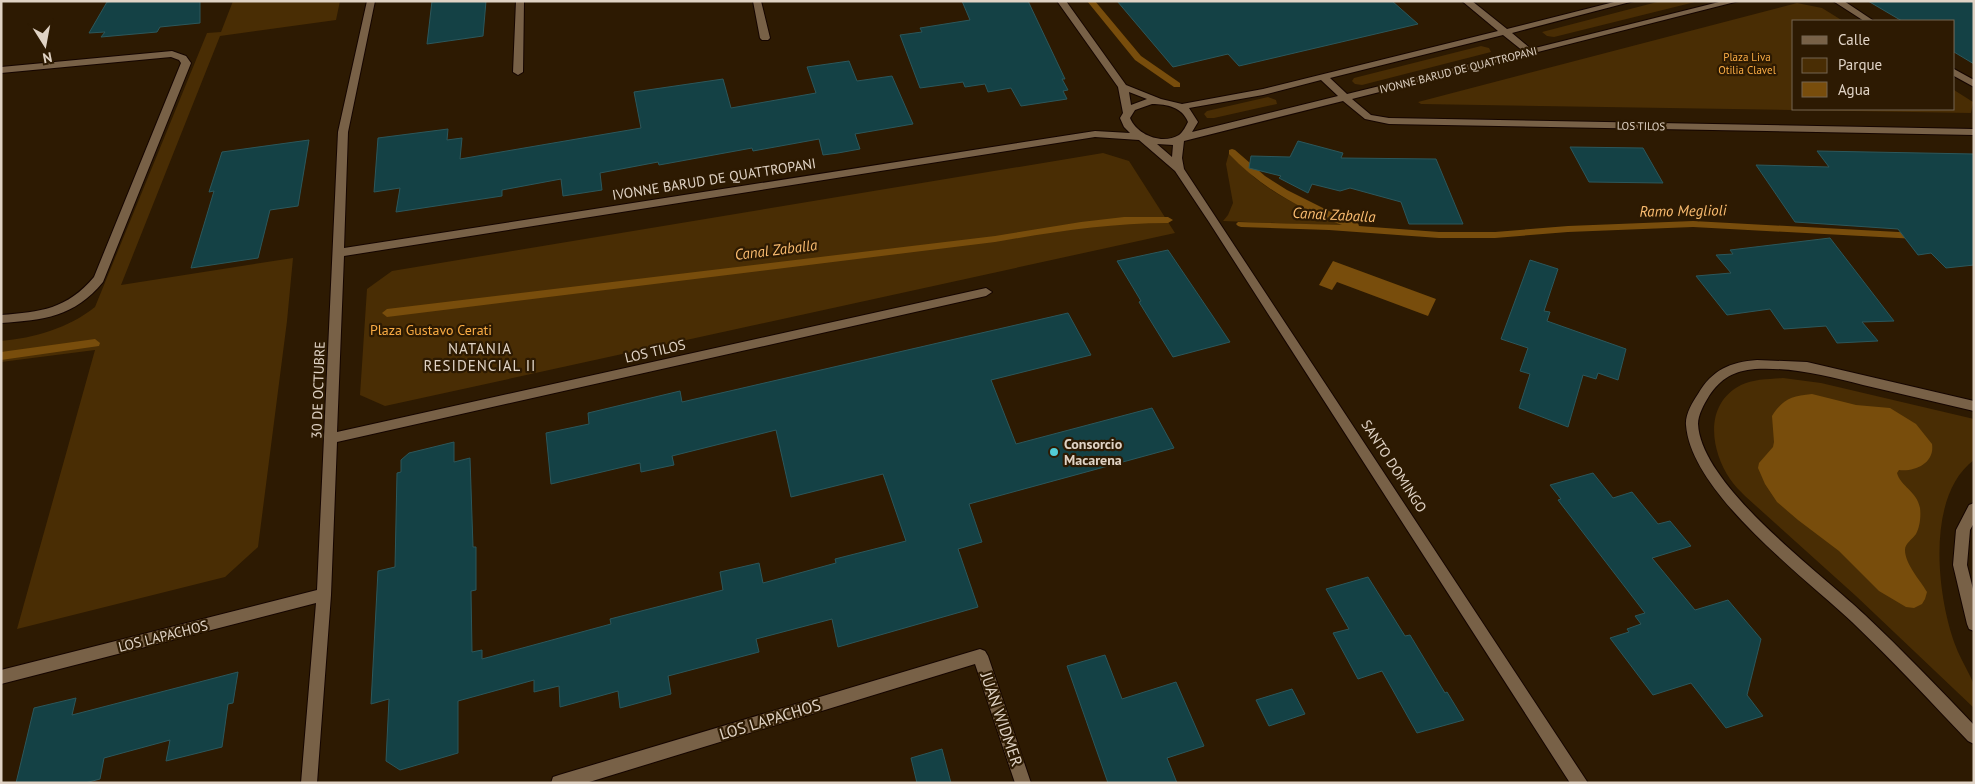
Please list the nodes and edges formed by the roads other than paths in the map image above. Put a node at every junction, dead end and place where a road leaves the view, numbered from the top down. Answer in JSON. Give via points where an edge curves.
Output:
{"nodes":[{"id":1,"x":371,"y":1,"type":"edge"},
{"id":2,"x":520,"y":1,"type":"edge"},
{"id":3,"x":757,"y":1,"type":"edge"},
{"id":4,"x":1060,"y":1,"type":"edge"},
{"id":5,"x":1466,"y":1,"type":"edge"},
{"id":6,"x":1630,"y":1,"type":"edge"},
{"id":7,"x":1735,"y":1,"type":"edge"},
{"id":8,"x":1837,"y":1,"type":"edge"},
{"id":9,"x":1868,"y":20,"type":"edge"},
{"id":10,"x":1505,"y":32,"type":"junction"},
{"id":11,"x":765,"y":38,"type":"dead end"},
{"id":12,"x":1530,"y":52,"type":"junction"},
{"id":13,"x":1,"y":70,"type":"edge"},
{"id":14,"x":518,"y":72,"type":"dead end"},
{"id":15,"x":1955,"y":73,"type":"edge"},
{"id":16,"x":1323,"y":77,"type":"junction"},
{"id":17,"x":1974,"y":84,"type":"edge"},
{"id":18,"x":1123,"y":87,"type":"junction"},
{"id":19,"x":1344,"y":98,"type":"junction"},
{"id":20,"x":1162,"y":101,"type":"junction"},
{"id":21,"x":1181,"y":106,"type":"junction"},
{"id":22,"x":1126,"y":115,"type":"junction"},
{"id":23,"x":1974,"y":132,"type":"edge"},
{"id":24,"x":1095,"y":134,"type":"junction"},
{"id":25,"x":1141,"y":137,"type":"junction"},
{"id":26,"x":1180,"y":138,"type":"junction"},
{"id":27,"x":1179,"y":169,"type":"junction"},
{"id":28,"x":338,"y":253,"type":"junction"},
{"id":29,"x":986,"y":292,"type":"dead end"},
{"id":30,"x":1,"y":319,"type":"edge"},
{"id":31,"x":1974,"y":406,"type":"edge"},
{"id":32,"x":331,"y":438,"type":"junction"},
{"id":33,"x":1974,"y":509,"type":"edge"},
{"id":34,"x":324,"y":595,"type":"junction"},
{"id":35,"x":1974,"y":624,"type":"edge"},
{"id":36,"x":980,"y":656,"type":"joint"},
{"id":37,"x":1,"y":677,"type":"edge"},
{"id":38,"x":1974,"y":736,"type":"edge"},
{"id":39,"x":309,"y":783,"type":"edge"},
{"id":40,"x":559,"y":783,"type":"edge"},
{"id":41,"x":1023,"y":783,"type":"edge"},
{"id":42,"x":1580,"y":783,"type":"edge"}],
"edges":[{"from":1,"to":28,"type":"street","name":"30 DE OCTUBRE","via":[[343,132]]},
{"from":2,"to":14,"type":"street"},
{"from":3,"to":11,"type":"street"},
{"from":4,"to":18,"type":"street"},
{"from":5,"to":10,"type":"street"},
{"from":6,"to":10,"type":"street","name":"IVONNE BARUD DE QUATTROPANI"},
{"from":7,"to":12,"type":"street","name":"IVONNE BARUD DE QUATTROPANI"},
{"from":8,"to":9,"type":"street"},
{"from":10,"to":12,"type":"street"},
{"from":10,"to":16,"type":"street","name":"IVONNE BARUD DE QUATTROPANI"},
{"from":12,"to":19,"type":"street","name":"IVONNE BARUD DE QUATTROPANI"},
{"from":13,"to":30,"type":"street","via":[[172,54],[183,58],[186,63],[95,285],[77,302],[58,311]]},
{"from":15,"to":17,"type":"street"},
{"from":16,"to":19,"type":"street","name":"LOS TILOS"},
{"from":16,"to":21,"type":"street","name":"IVONNE BARUD DE QUATTROPANI","via":[[1263,92]]},
{"from":18,"to":20,"type":"street"},
{"from":18,"to":22,"type":"street"},
{"from":19,"to":23,"type":"street","name":"LOS TILOS","via":[[1368,117],[1389,121]]},
{"from":19,"to":26,"type":"street","name":"IVONNE BARUD DE QUATTROPANI"},
{"from":20,"to":21,"type":"street"},
{"from":20,"to":22,"type":"street","via":[[1132,106]]},
{"from":21,"to":26,"type":"street","via":[[1193,122],[1192,128]]},
{"from":22,"to":24,"type":"street","name":"IVONNE BARUD DE QUATTROPANI","via":[[1114,127]]},
{"from":22,"to":25,"type":"street","via":[[1126,125]]},
{"from":24,"to":25,"type":"street","name":"IVONNE BARUD DE QUATTROPANI"},
{"from":24,"to":28,"type":"street","name":"IVONNE BARUD DE QUATTROPANI"},
{"from":25,"to":26,"type":"street","via":[[1161,142]]},
{"from":25,"to":27,"type":"street","name":"SANTO DOMINGO"},
{"from":26,"to":27,"type":"street"},
{"from":27,"to":42,"type":"street","name":"SANTO DOMINGO"},
{"from":28,"to":32,"type":"street","name":"30 DE OCTUBRE"},
{"from":29,"to":32,"type":"street","name":"LOS TILOS"},
{"from":31,"to":38,"type":"street","via":[[1807,367],[1780,364],[1727,370],[1711,382],[1699,402],[1692,425],[1697,449],[1743,512],[1856,616]]},
{"from":32,"to":34,"type":"street","name":"30 DE OCTUBRE"},
{"from":33,"to":35,"type":"street","via":[[1963,530],[1960,565]]},
{"from":34,"to":37,"type":"street","name":"LOS LAPACHOS"},
{"from":34,"to":39,"type":"street","name":"30 DE OCTUBRE"},
{"from":36,"to":40,"type":"street","name":"LOS LAPACHOS"},
{"from":36,"to":41,"type":"street","name":"JUAN WIDMER"}]}
